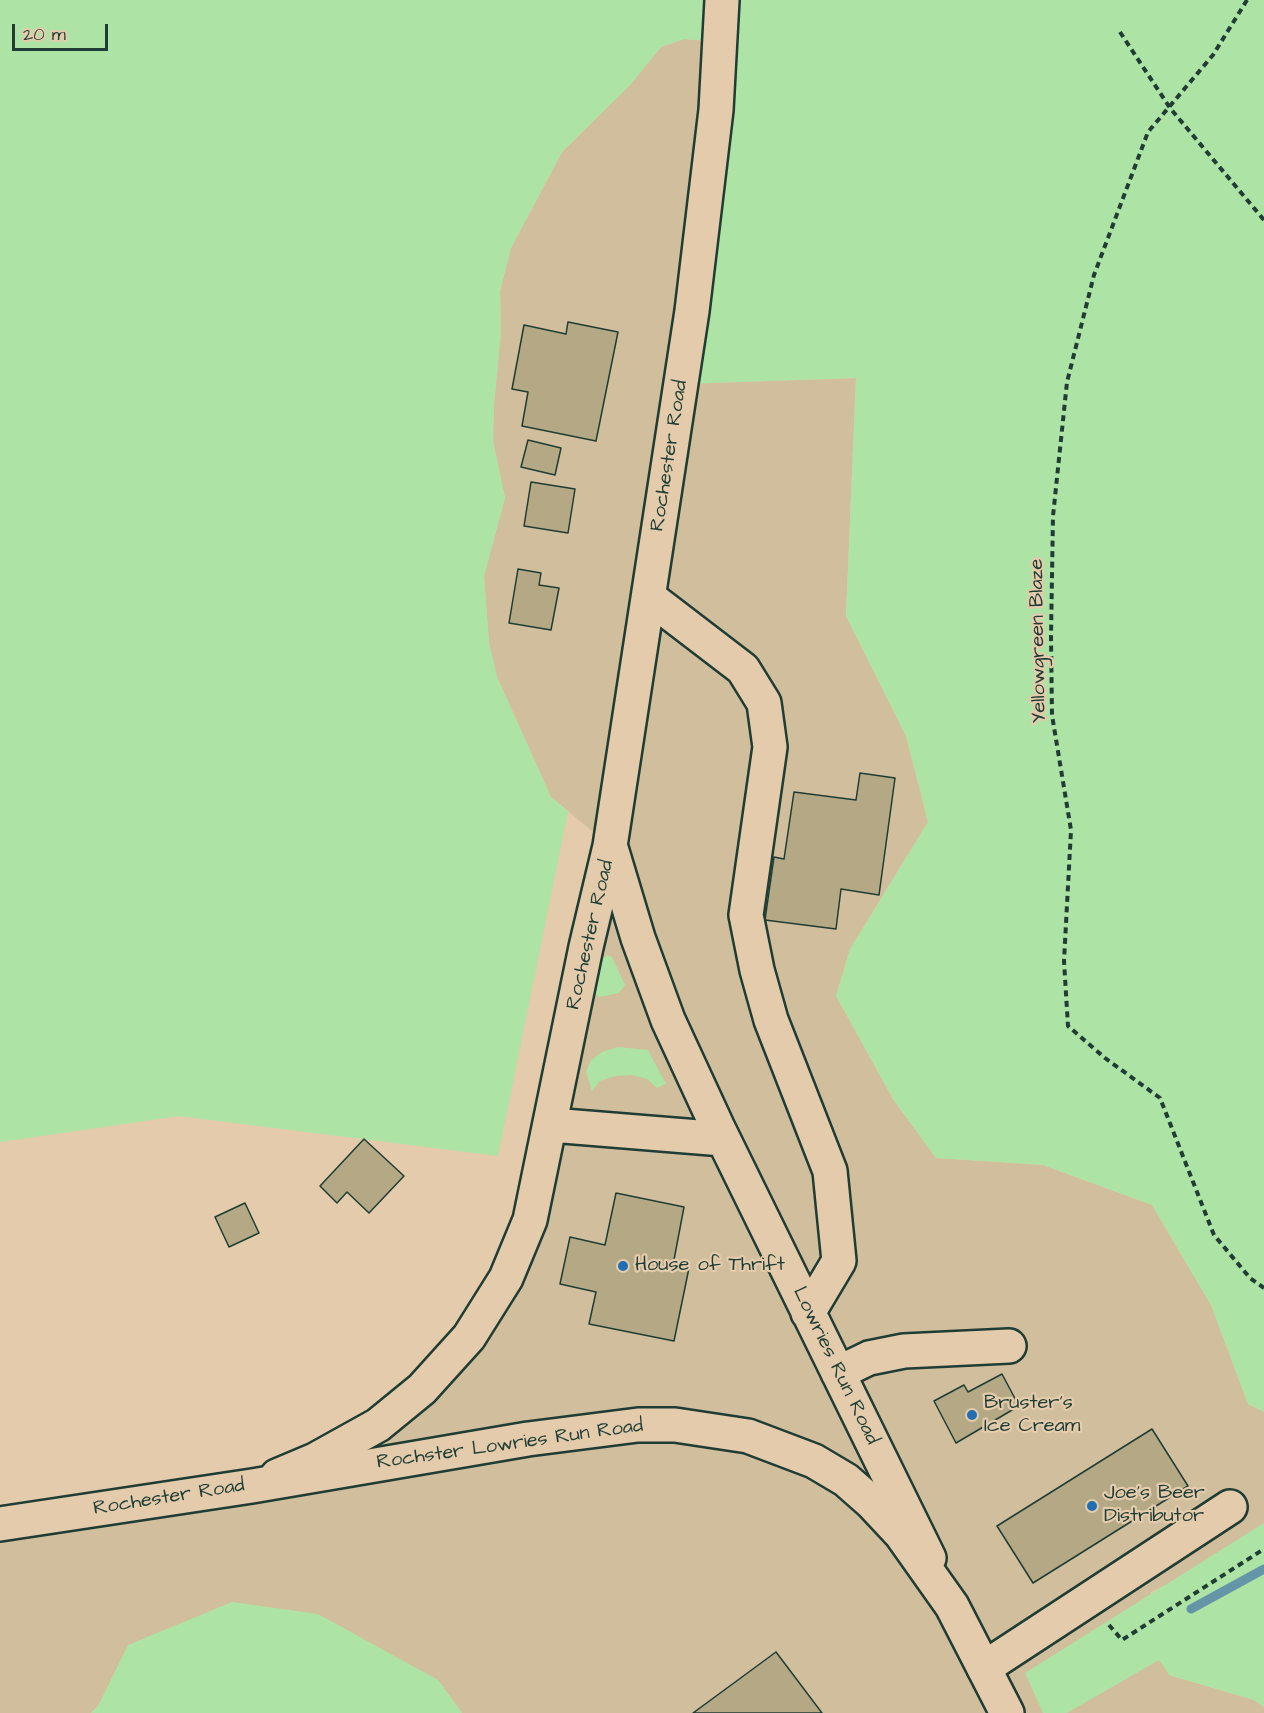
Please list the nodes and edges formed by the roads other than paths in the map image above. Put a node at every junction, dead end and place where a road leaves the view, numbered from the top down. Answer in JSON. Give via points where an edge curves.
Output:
{"nodes":[{"id":1,"x":722,"y":0,"type":"edge"},
{"id":2,"x":649,"y":597,"type":"junction"},
{"id":3,"x":610,"y":846,"type":"junction"},
{"id":4,"x":551,"y":1125,"type":"junction"},
{"id":5,"x":723,"y":1139,"type":"junction"},
{"id":6,"x":808,"y":1313,"type":"junction"},
{"id":7,"x":1009,"y":1346,"type":"dead end"},
{"id":8,"x":838,"y":1373,"type":"junction"},
{"id":9,"x":252,"y":1486,"type":"junction"},
{"id":10,"x":1230,"y":1507,"type":"dead end"},
{"id":11,"x":0,"y":1524,"type":"edge"},
{"id":12,"x":952,"y":1605,"type":"junction"},
{"id":13,"x":984,"y":1668,"type":"junction"},
{"id":14,"x":1007,"y":1713,"type":"edge"}],
"edges":[{"from":1,"to":2,"type":"street","name":"Rochester Road","via":[[716,110],[693,299]]},
{"from":2,"to":3,"type":"street","name":"Rochester Road"},
{"from":2,"to":6,"type":"street","via":[[743,669],[764,703],[770,747],[746,915],[771,1020],[830,1171],[839,1261]]},
{"from":3,"to":4,"type":"street","name":"Rochester Road"},
{"from":3,"to":5,"type":"street","name":"Lowries Run Road","via":[[668,1020]]},
{"from":4,"to":5,"type":"street"},
{"from":4,"to":9,"type":"street","name":"Rochester Road","via":[[530,1220],[506,1278],[469,1337],[422,1389],[378,1425],[315,1460]]},
{"from":5,"to":6,"type":"street","name":"Lowries Run Road"},
{"from":6,"to":8,"type":"street","name":"Lowries Run Road"},
{"from":7,"to":8,"type":"street","via":[[904,1351],[869,1359]]},
{"from":8,"to":12,"type":"street","name":"Lowries Run Road"},
{"from":9,"to":11,"type":"street","name":"Rochester Road"},
{"from":9,"to":12,"type":"street","name":"Rochster Lowries Run Road","via":[[638,1425],[709,1429],[782,1447],[846,1480],[901,1534]]},
{"from":10,"to":13,"type":"street"},
{"from":12,"to":13,"type":"street","name":"Lowries Run Road"},
{"from":13,"to":14,"type":"street","name":"Lowries Run Road"}]}
